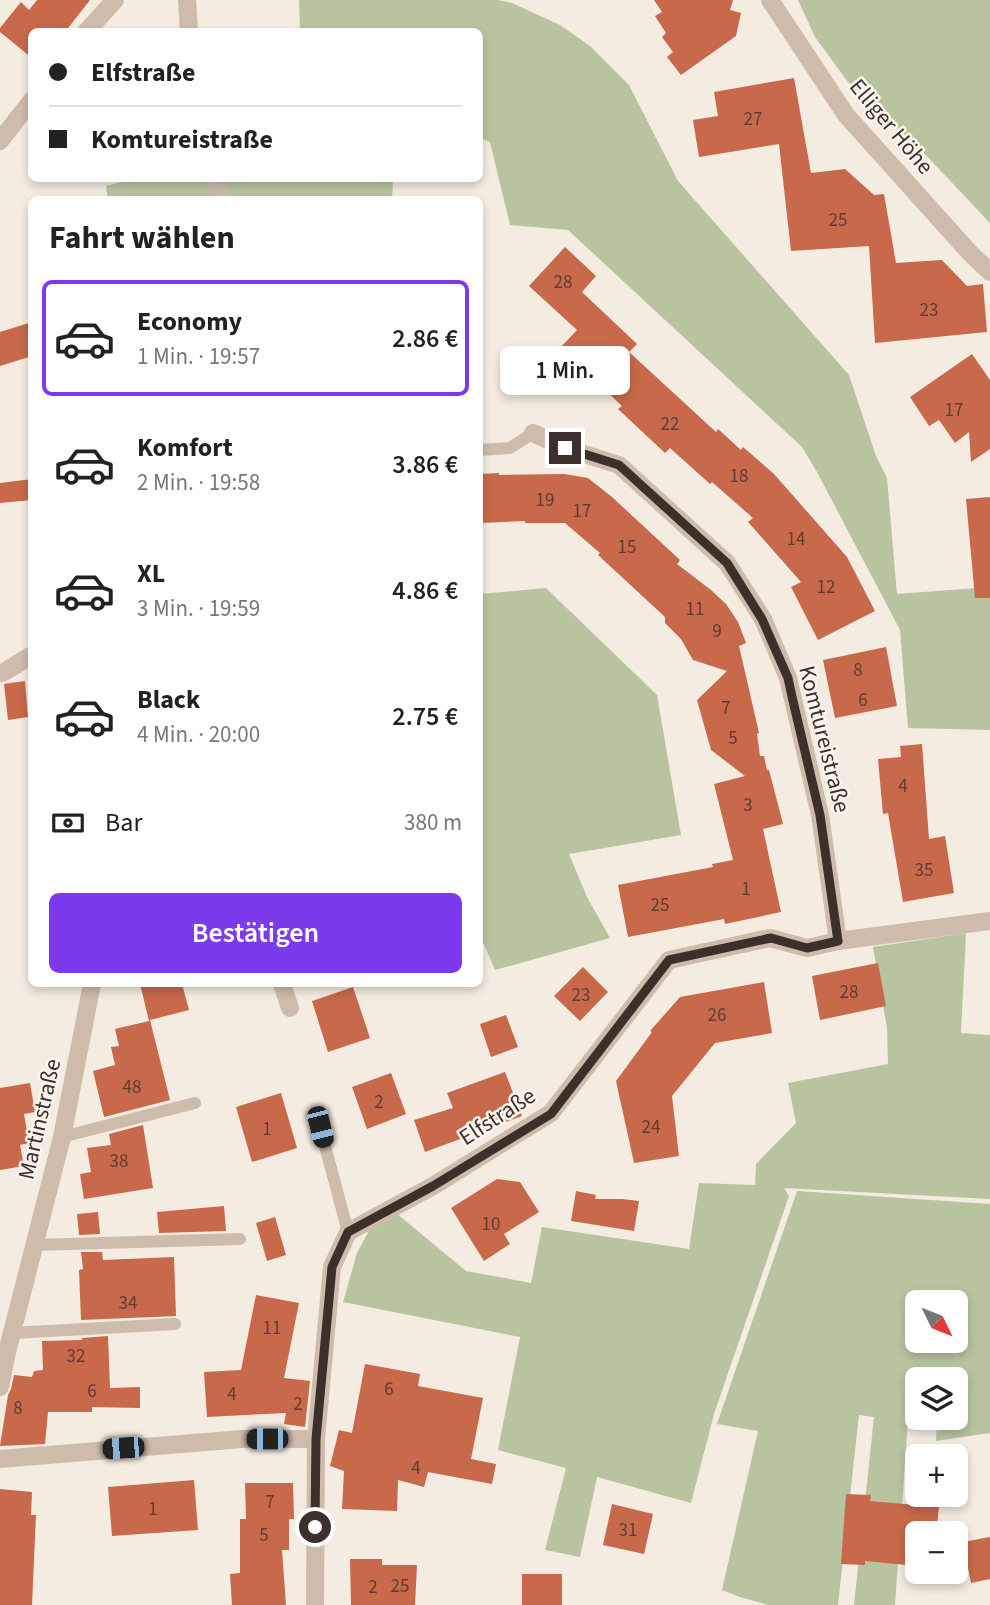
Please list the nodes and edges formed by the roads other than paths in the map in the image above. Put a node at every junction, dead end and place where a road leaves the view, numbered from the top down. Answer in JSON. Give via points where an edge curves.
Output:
{"nodes":[{"id":1,"x":115,"y":0,"type":"edge"},
{"id":2,"x":187,"y":0,"type":"edge"},
{"id":3,"x":770,"y":0,"type":"edge"},
{"id":4,"x":90,"y":28,"type":"edge"},
{"id":5,"x":189,"y":28,"type":"edge"},
{"id":6,"x":28,"y":105,"type":"edge"},
{"id":7,"x":0,"y":141,"type":"edge"},
{"id":8,"x":990,"y":272,"type":"edge"},
{"id":9,"x":533,"y":433,"type":"joint"},
{"id":10,"x":483,"y":450,"type":"edge"},
{"id":11,"x":28,"y":658,"type":"edge"},
{"id":12,"x":0,"y":673,"type":"edge"},
{"id":13,"x":990,"y":921,"type":"edge"},
{"id":14,"x":838,"y":941,"type":"junction"},
{"id":15,"x":91,"y":987,"type":"edge"},
{"id":16,"x":283,"y":987,"type":"edge"},
{"id":17,"x":290,"y":1007,"type":"dead end"},
{"id":18,"x":195,"y":1103,"type":"dead end"},
{"id":19,"x":320,"y":1127,"type":"dead end"},
{"id":20,"x":62,"y":1138,"type":"junction"},
{"id":21,"x":348,"y":1232,"type":"junction"},
{"id":22,"x":240,"y":1239,"type":"dead end"},
{"id":23,"x":34,"y":1245,"type":"junction"},
{"id":24,"x":175,"y":1324,"type":"dead end"},
{"id":25,"x":13,"y":1333,"type":"junction"},
{"id":26,"x":0,"y":1387,"type":"edge"},
{"id":27,"x":316,"y":1439,"type":"junction"},
{"id":28,"x":0,"y":1459,"type":"edge"},
{"id":29,"x":315,"y":1605,"type":"edge"}],
"edges":[{"from":1,"to":4,"type":"street"},
{"from":2,"to":5,"type":"street"},
{"from":3,"to":8,"type":"street","name":"Elliger Höhe","via":[[846,116]]},
{"from":6,"to":7,"type":"street"},
{"from":9,"to":10,"type":"lane","name":"Komtureistraße","via":[[510,448]]},
{"from":9,"to":14,"type":"street","name":"Komtureistraße","via":[[619,465],[727,563],[762,619],[788,678],[820,815]]},
{"from":11,"to":12,"type":"street"},
{"from":13,"to":14,"type":"street","name":"Elfstraße"},
{"from":14,"to":21,"type":"street","name":"Elfstraße","via":[[807,948],[771,938],[669,960],[551,1114]]},
{"from":15,"to":20,"type":"street","name":"Martinstraße"},
{"from":16,"to":17,"type":"street"},
{"from":18,"to":20,"type":"lane"},
{"from":19,"to":21,"type":"lane"},
{"from":20,"to":23,"type":"street","name":"Martinstraße"},
{"from":21,"to":27,"type":"street","via":[[332,1267]]},
{"from":22,"to":23,"type":"lane"},
{"from":23,"to":25,"type":"street","name":"Martinstraße"},
{"from":24,"to":25,"type":"lane"},
{"from":25,"to":26,"type":"street","name":"Martinstraße"},
{"from":27,"to":28,"type":"street","via":[[242,1439]]},
{"from":27,"to":29,"type":"street"}]}
